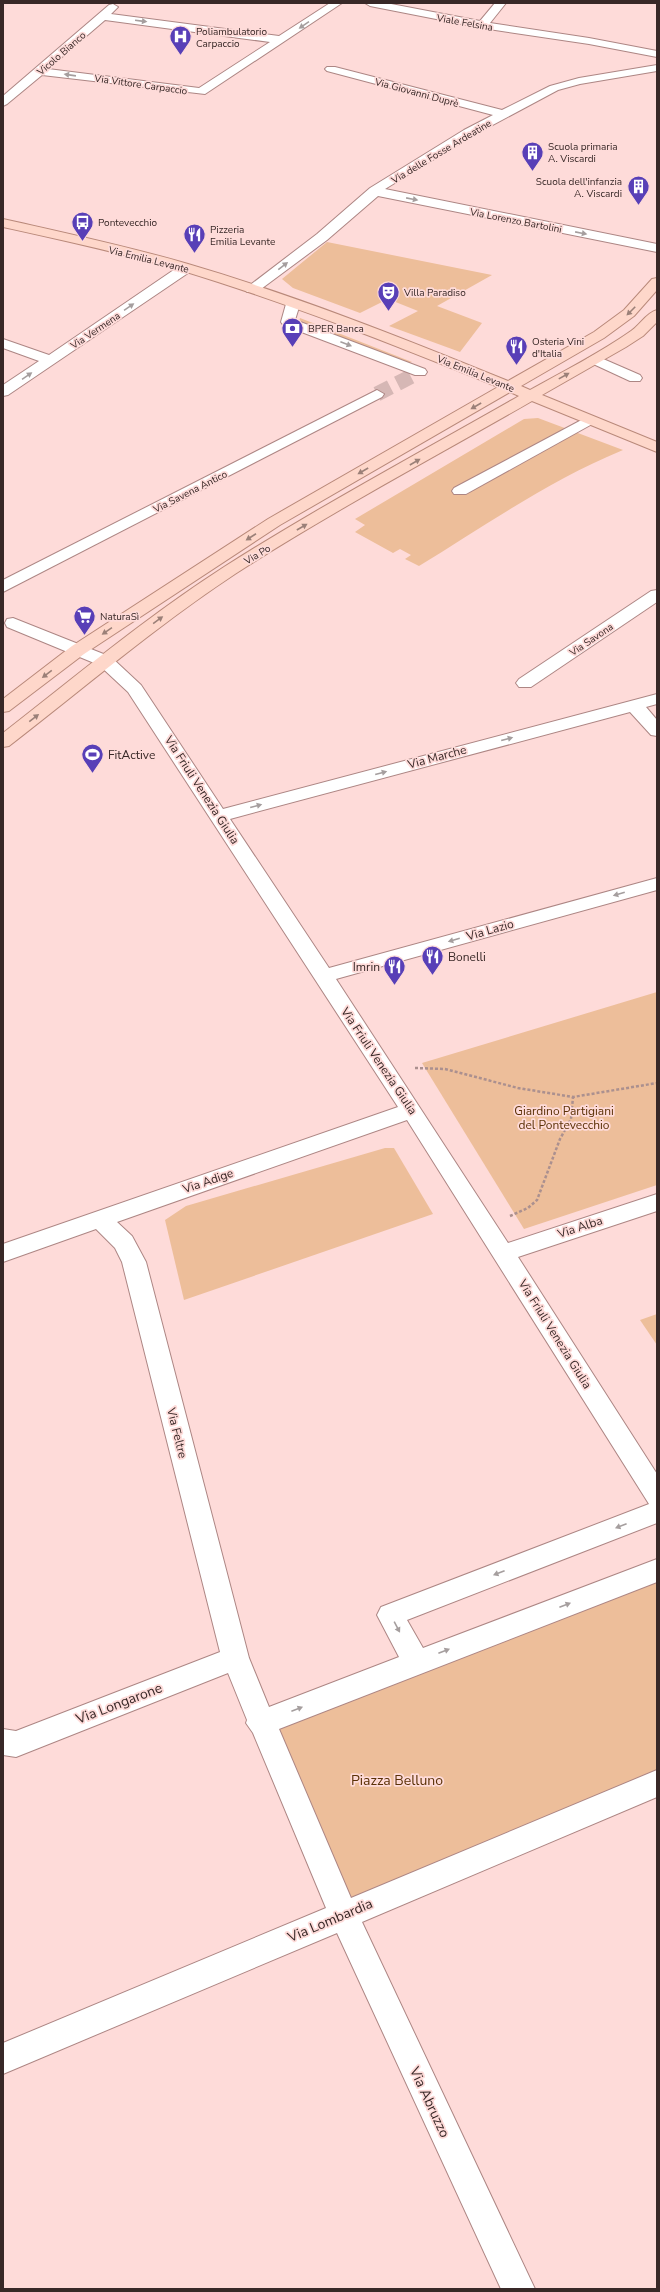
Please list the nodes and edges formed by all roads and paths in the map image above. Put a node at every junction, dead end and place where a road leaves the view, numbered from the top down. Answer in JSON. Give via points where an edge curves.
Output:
{"nodes":[{"id":1,"x":118,"y":3,"type":"edge"},
{"id":2,"x":337,"y":3,"type":"edge"},
{"id":3,"x":370,"y":3,"type":"edge"},
{"id":4,"x":502,"y":3,"type":"edge"},
{"id":5,"x":102,"y":16,"type":"junction"},
{"id":6,"x":482,"y":25,"type":"junction"},
{"id":7,"x":282,"y":40,"type":"junction"},
{"id":8,"x":657,"y":54,"type":"edge"},
{"id":9,"x":657,"y":68,"type":"edge"},
{"id":10,"x":331,"y":69,"type":"dead end"},
{"id":11,"x":40,"y":71,"type":"junction"},
{"id":12,"x":3,"y":102,"type":"edge"},
{"id":13,"x":502,"y":114,"type":"junction"},
{"id":14,"x":374,"y":192,"type":"junction"},
{"id":15,"x":3,"y":223,"type":"edge"},
{"id":16,"x":657,"y":248,"type":"edge"},
{"id":17,"x":186,"y":268,"type":"junction"},
{"id":18,"x":657,"y":282,"type":"edge"},
{"id":19,"x":252,"y":289,"type":"junction"},
{"id":20,"x":293,"y":304,"type":"junction"},
{"id":21,"x":657,"y":314,"type":"edge"},
{"id":22,"x":3,"y":343,"type":"edge"},
{"id":23,"x":594,"y":359,"type":"junction"},
{"id":24,"x":50,"y":360,"type":"junction"},
{"id":25,"x":444,"y":360,"type":"junction"},
{"id":26,"x":635,"y":378,"type":"dead end"},
{"id":27,"x":510,"y":387,"type":"junction"},
{"id":28,"x":3,"y":392,"type":"edge"},
{"id":29,"x":377,"y":394,"type":"tunnel mouth"},
{"id":30,"x":531,"y":395,"type":"junction"},
{"id":31,"x":589,"y":420,"type":"junction"},
{"id":32,"x":657,"y":448,"type":"edge"},
{"id":33,"x":460,"y":491,"type":"dead end"},
{"id":34,"x":3,"y":588,"type":"edge"},
{"id":35,"x":657,"y":594,"type":"edge"},
{"id":36,"x":13,"y":623,"type":"dead end"},
{"id":37,"x":78,"y":650,"type":"junction"},
{"id":38,"x":105,"y":661,"type":"junction"},
{"id":39,"x":525,"y":683,"type":"dead end"},
{"id":40,"x":657,"y":699,"type":"edge"},
{"id":41,"x":634,"y":705,"type":"junction"},
{"id":42,"x":3,"y":708,"type":"edge"},
{"id":43,"x":657,"y":731,"type":"edge"},
{"id":44,"x":3,"y":742,"type":"edge"},
{"id":45,"x":218,"y":816,"type":"junction"},
{"id":46,"x":657,"y":884,"type":"edge"},
{"id":47,"x":323,"y":976,"type":"junction"},
{"id":48,"x":387,"y":1074,"type":"junction"},
{"id":49,"x":657,"y":1083,"type":"edge"},
{"id":50,"x":573,"y":1097,"type":"junction"},
{"id":51,"x":412,"y":1110,"type":"junction"},
{"id":52,"x":657,"y":1202,"type":"edge"},
{"id":53,"x":100,"y":1219,"type":"junction"},
{"id":54,"x":484,"y":1223,"type":"junction"},
{"id":55,"x":3,"y":1253,"type":"edge"},
{"id":56,"x":504,"y":1253,"type":"junction"},
{"id":57,"x":657,"y":1496,"type":"edge"},
{"id":58,"x":657,"y":1512,"type":"edge"},
{"id":59,"x":657,"y":1570,"type":"edge"},
{"id":60,"x":235,"y":1658,"type":"junction"},
{"id":61,"x":416,"y":1662,"type":"junction"},
{"id":62,"x":260,"y":1723,"type":"junction"},
{"id":63,"x":3,"y":1742,"type":"edge"},
{"id":64,"x":657,"y":1783,"type":"edge"},
{"id":65,"x":343,"y":1914,"type":"junction"},
{"id":66,"x":3,"y":2059,"type":"edge"},
{"id":67,"x":518,"y":2289,"type":"edge"}],
"edges":[{"from":1,"to":5,"type":"street","name":"Vicolo Bianco"},
{"from":2,"to":7,"type":"street","name":"Via Vittore Carpaccio","one_way":true},
{"from":3,"to":6,"type":"street","name":"Viale Felsina"},
{"from":4,"to":6,"type":"street"},
{"from":5,"to":7,"type":"street","one_way":true},
{"from":5,"to":11,"type":"street","name":"Vicolo Bianco"},
{"from":6,"to":8,"type":"street","name":"Viale Felsina","via":[[560,38],[584,46],[616,47]]},
{"from":7,"to":11,"type":"street","name":"Via Vittore Carpaccio","one_way":true,"via":[[201,92]]},
{"from":9,"to":13,"type":"street","name":"Via delle Fosse Ardeatine","via":[[566,84],[544,92]]},
{"from":10,"to":13,"type":"street","name":"Via Giovanni Duprè"},
{"from":11,"to":12,"type":"street","name":"Vicolo Bianco"},
{"from":13,"to":14,"type":"street","name":"Via delle Fosse Ardeatine"},
{"from":14,"to":16,"type":"street","name":"Via Lorenzo Bartolini","one_way":true},
{"from":19,"to":14,"type":"street","name":"Via delle Fosse Ardeatine","one_way":true,"via":[[322,237]]},
{"from":15,"to":17,"type":"main road","name":"Via Emilia Levante"},
{"from":17,"to":19,"type":"main road","name":"Via Emilia Levante"},
{"from":24,"to":17,"type":"street","name":"Via Vermena","one_way":true},
{"from":18,"to":27,"type":"main road","name":"Via Po","one_way":true,"via":[[629,313],[615,324]]},
{"from":19,"to":20,"type":"main road","name":"Via Emilia Levante"},
{"from":20,"to":25,"type":"main road","name":"Via Emilia Levante"},
{"from":20,"to":25,"type":"street","one_way":true,"via":[[288,322],[418,373]]},
{"from":21,"to":23,"type":"main road","name":"Via Po","via":[[638,333]]},
{"from":22,"to":24,"type":"street"},
{"from":23,"to":26,"type":"street"},
{"from":30,"to":23,"type":"main road","name":"Via Po","one_way":true},
{"from":28,"to":24,"type":"street","name":"Via Vermena","one_way":true},
{"from":25,"to":27,"type":"main road","name":"Via Emilia Levante"},
{"from":27,"to":30,"type":"main road","name":"Via Emilia Levante"},
{"from":27,"to":37,"type":"main road","name":"Via Po","one_way":true,"via":[[274,522]]},
{"from":29,"to":34,"type":"street","name":"Via Savena Antico"},
{"from":30,"to":31,"type":"main road","name":"Via Emilia Levante"},
{"from":38,"to":30,"type":"main road","name":"Via Po","one_way":true,"via":[[229,572],[301,527]]},
{"from":31,"to":32,"type":"main road","name":"Via Emilia Levante"},
{"from":31,"to":33,"type":"street"},
{"from":35,"to":39,"type":"street","name":"Via Savona"},
{"from":36,"to":37,"type":"street","name":"Via Friuli Venezia Giulia"},
{"from":37,"to":38,"type":"street","name":"Via Friuli Venezia Giulia"},
{"from":37,"to":42,"type":"main road","name":"Via Po","one_way":true},
{"from":44,"to":38,"type":"main road","name":"Via Po","one_way":true},
{"from":38,"to":45,"type":"street","name":"Via Friuli Venezia Giulia","via":[[135,688]]},
{"from":40,"to":41,"type":"street","name":"Via Marche"},
{"from":41,"to":43,"type":"street"},
{"from":45,"to":41,"type":"street","name":"Via Marche","one_way":true},
{"from":45,"to":47,"type":"street","name":"Via Friuli Venezia Giulia"},
{"from":46,"to":47,"type":"street","name":"Via Lazio","one_way":true},
{"from":47,"to":48,"type":"street","name":"Via Friuli Venezia Giulia"},
{"from":48,"to":50,"type":"path","via":[[425,1067],[445,1069],[518,1088]]},
{"from":48,"to":51,"type":"street","name":"Via Friuli Venezia Giulia"},
{"from":49,"to":50,"type":"path"},
{"from":50,"to":54,"type":"path","via":[[571,1118],[560,1139],[537,1200],[515,1214]]},
{"from":51,"to":53,"type":"street","name":"Via Adige"},
{"from":51,"to":54,"type":"street","name":"Via Friuli Venezia Giulia"},
{"from":52,"to":56,"type":"street","name":"Via Alba"},
{"from":53,"to":55,"type":"street","name":"Via Adige"},
{"from":53,"to":60,"type":"street","name":"Via Feltre","via":[[124,1242],[134,1262]]},
{"from":54,"to":56,"type":"street","name":"Via Friuli Venezia Giulia"},
{"from":56,"to":57,"type":"street","name":"Via Friuli Venezia Giulia"},
{"from":58,"to":61,"type":"street","one_way":true,"via":[[390,1615]]},
{"from":61,"to":59,"type":"street","one_way":true},
{"from":60,"to":62,"type":"street"},
{"from":60,"to":63,"type":"street","name":"Via Longarone","via":[[16,1744]]},
{"from":62,"to":61,"type":"street","one_way":true},
{"from":62,"to":65,"type":"street"},
{"from":64,"to":65,"type":"street","name":"Via Lombardia"},
{"from":65,"to":66,"type":"street","name":"Via Lombardia"},
{"from":65,"to":67,"type":"street","name":"Via Abruzzo"}]}
